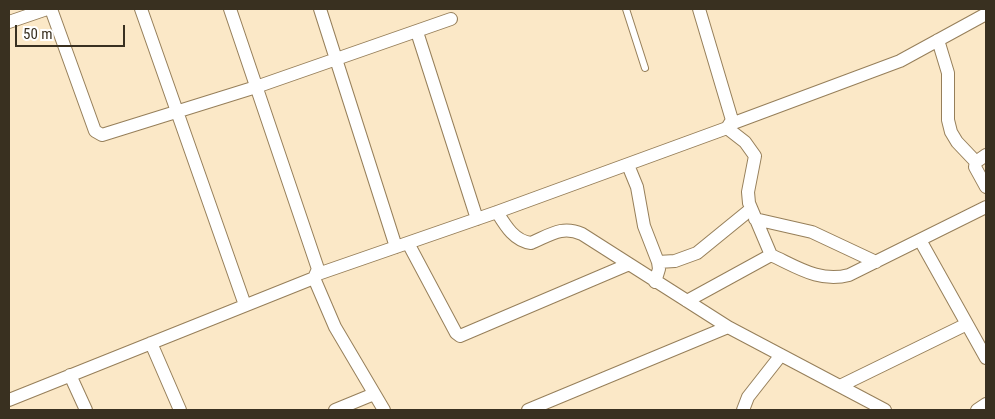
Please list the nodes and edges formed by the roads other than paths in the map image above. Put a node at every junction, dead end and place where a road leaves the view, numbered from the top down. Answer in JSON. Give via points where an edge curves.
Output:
{"nodes":[{"id":1,"x":47,"y":9,"type":"edge"},
{"id":2,"x":51,"y":9,"type":"edge"},
{"id":3,"x":141,"y":9,"type":"edge"},
{"id":4,"x":230,"y":9,"type":"edge"},
{"id":5,"x":320,"y":9,"type":"edge"},
{"id":6,"x":626,"y":9,"type":"edge"},
{"id":7,"x":699,"y":9,"type":"edge"},
{"id":8,"x":986,"y":14,"type":"edge"},
{"id":9,"x":451,"y":20,"type":"dead end"},
{"id":10,"x":9,"y":22,"type":"edge"},
{"id":11,"x":417,"y":32,"type":"junction"},
{"id":12,"x":938,"y":40,"type":"junction"},
{"id":13,"x":337,"y":60,"type":"junction"},
{"id":14,"x":645,"y":68,"type":"dead end"},
{"id":15,"x":256,"y":87,"type":"junction"},
{"id":16,"x":176,"y":112,"type":"junction"},
{"id":17,"x":729,"y":126,"type":"junction"},
{"id":18,"x":981,"y":158,"type":"edge"},
{"id":19,"x":628,"y":165,"type":"junction"},
{"id":20,"x":986,"y":187,"type":"edge"},
{"id":21,"x":986,"y":207,"type":"edge"},
{"id":22,"x":496,"y":212,"type":"junction"},
{"id":23,"x":753,"y":214,"type":"junction"},
{"id":24,"x":477,"y":219,"type":"junction"},
{"id":25,"x":920,"y":240,"type":"junction"},
{"id":26,"x":402,"y":245,"type":"junction"},
{"id":27,"x":771,"y":255,"type":"junction"},
{"id":28,"x":658,"y":262,"type":"junction"},
{"id":29,"x":876,"y":262,"type":"junction"},
{"id":30,"x":627,"y":265,"type":"junction"},
{"id":31,"x":316,"y":276,"type":"junction"},
{"id":32,"x":655,"y":282,"type":"junction"},
{"id":33,"x":686,"y":301,"type":"junction"},
{"id":34,"x":245,"y":305,"type":"junction"},
{"id":35,"x":967,"y":324,"type":"junction"},
{"id":36,"x":728,"y":327,"type":"junction"},
{"id":37,"x":151,"y":343,"type":"junction"},
{"id":38,"x":781,"y":355,"type":"junction"},
{"id":39,"x":986,"y":358,"type":"edge"},
{"id":40,"x":70,"y":375,"type":"junction"},
{"id":41,"x":840,"y":386,"type":"junction"},
{"id":42,"x":374,"y":394,"type":"junction"},
{"id":43,"x":9,"y":400,"type":"edge"},
{"id":44,"x":986,"y":404,"type":"edge"},
{"id":45,"x":535,"y":409,"type":"edge"},
{"id":46,"x":86,"y":410,"type":"edge"},
{"id":47,"x":180,"y":410,"type":"edge"},
{"id":48,"x":335,"y":410,"type":"edge"},
{"id":49,"x":384,"y":410,"type":"edge"},
{"id":50,"x":743,"y":410,"type":"edge"},
{"id":51,"x":885,"y":410,"type":"edge"},
{"id":52,"x":977,"y":410,"type":"edge"}],
"edges":[{"from":1,"to":10,"type":"street"},
{"from":2,"to":16,"type":"street","via":[[98,134]]},
{"from":3,"to":16,"type":"street"},
{"from":4,"to":15,"type":"street"},
{"from":5,"to":13,"type":"street"},
{"from":6,"to":14,"type":"lane"},
{"from":7,"to":17,"type":"street"},
{"from":8,"to":12,"type":"street"},
{"from":9,"to":11,"type":"street"},
{"from":11,"to":13,"type":"street"},
{"from":11,"to":24,"type":"street"},
{"from":12,"to":17,"type":"street","via":[[900,61]]},
{"from":12,"to":18,"type":"street","via":[[948,73],[951,132]]},
{"from":13,"to":15,"type":"street"},
{"from":13,"to":26,"type":"street"},
{"from":15,"to":16,"type":"street"},
{"from":15,"to":31,"type":"street","via":[[318,269]]},
{"from":16,"to":34,"type":"street"},
{"from":17,"to":19,"type":"street"},
{"from":17,"to":23,"type":"street","via":[[755,156],[748,192]]},
{"from":18,"to":20,"type":"street","via":[[975,167]]},
{"from":19,"to":22,"type":"street"},
{"from":19,"to":28,"type":"street","via":[[637,187],[644,226]]},
{"from":21,"to":25,"type":"street"},
{"from":22,"to":24,"type":"street"},
{"from":22,"to":30,"type":"street","via":[[506,228],[526,242],[571,229]]},
{"from":23,"to":27,"type":"street"},
{"from":23,"to":28,"type":"street","via":[[697,253]]},
{"from":23,"to":29,"type":"street","via":[[812,232]]},
{"from":24,"to":26,"type":"street"},
{"from":25,"to":29,"type":"street"},
{"from":25,"to":35,"type":"street"},
{"from":26,"to":30,"type":"street","via":[[460,336]]},
{"from":26,"to":31,"type":"street"},
{"from":27,"to":29,"type":"street","via":[[818,277],[830,279],[849,275]]},
{"from":27,"to":33,"type":"street"},
{"from":28,"to":32,"type":"street"},
{"from":30,"to":32,"type":"street"},
{"from":31,"to":34,"type":"street"},
{"from":31,"to":42,"type":"street","via":[[335,328]]},
{"from":32,"to":33,"type":"street"},
{"from":33,"to":36,"type":"street"},
{"from":34,"to":37,"type":"street"},
{"from":35,"to":39,"type":"street"},
{"from":35,"to":41,"type":"street"},
{"from":36,"to":38,"type":"street"},
{"from":36,"to":45,"type":"street"},
{"from":37,"to":40,"type":"street"},
{"from":37,"to":47,"type":"street"},
{"from":38,"to":41,"type":"street"},
{"from":38,"to":50,"type":"street","via":[[748,397]]},
{"from":40,"to":43,"type":"street"},
{"from":40,"to":46,"type":"street"},
{"from":41,"to":51,"type":"street"},
{"from":42,"to":48,"type":"street"},
{"from":42,"to":49,"type":"street"},
{"from":44,"to":52,"type":"street"}]}
